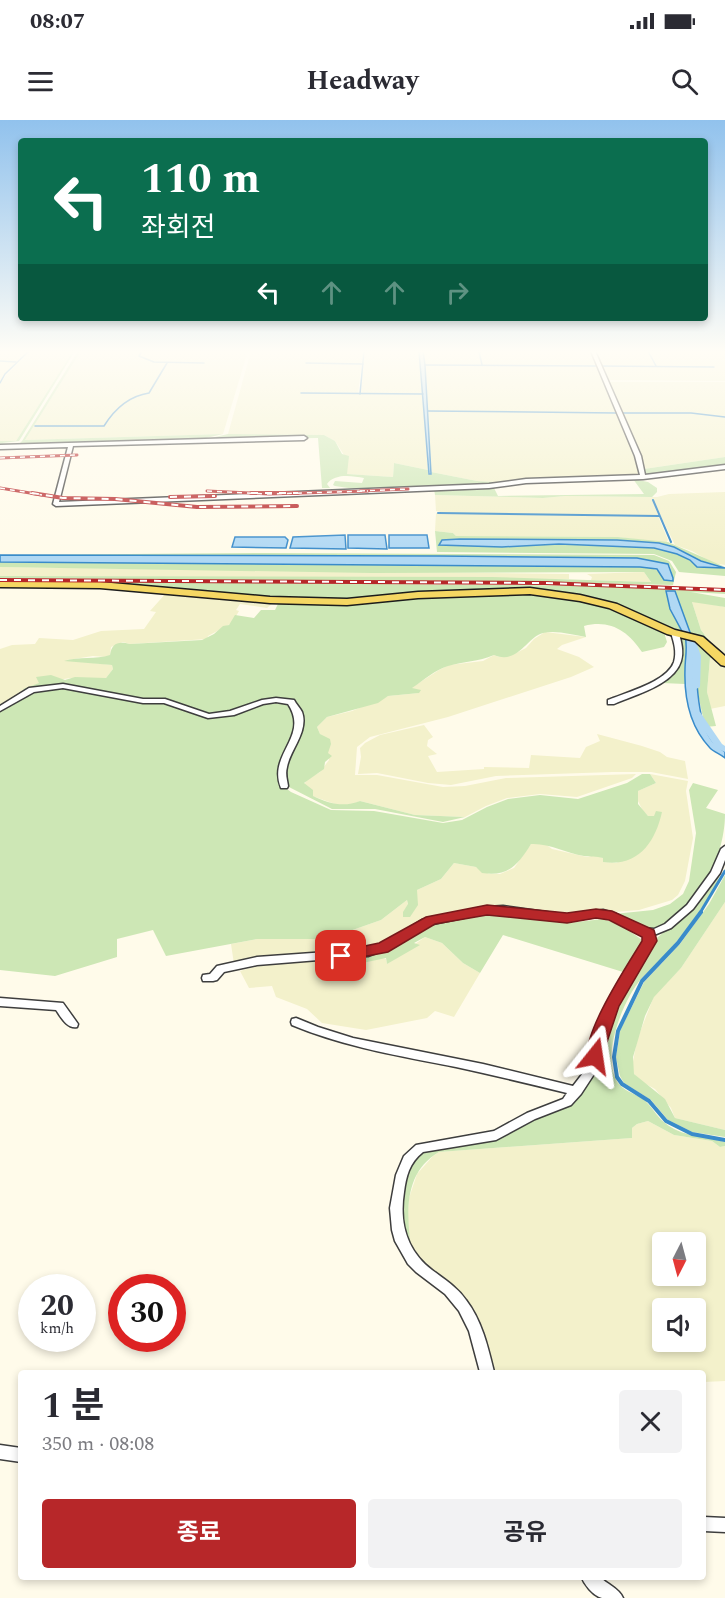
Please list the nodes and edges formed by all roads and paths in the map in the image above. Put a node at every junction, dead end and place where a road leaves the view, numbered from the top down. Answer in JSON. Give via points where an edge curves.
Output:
{"nodes":[{"id":1,"x":622,"y":420,"type":"edge"},
{"id":2,"x":304,"y":438,"type":"dead end"},
{"id":3,"x":71,"y":445,"type":"junction"},
{"id":4,"x":0,"y":447,"type":"edge"},
{"id":5,"x":725,"y":466,"type":"edge"},
{"id":6,"x":643,"y":477,"type":"junction"},
{"id":7,"x":0,"y":584,"type":"edge"},
{"id":8,"x":684,"y":635,"type":"junction"},
{"id":9,"x":725,"y":662,"type":"edge"},
{"id":10,"x":611,"y":702,"type":"dead end"},
{"id":11,"x":0,"y":709,"type":"edge"},
{"id":12,"x":284,"y":786,"type":"dead end"},
{"id":13,"x":725,"y":849,"type":"edge"},
{"id":14,"x":649,"y":934,"type":"junction"},
{"id":15,"x":207,"y":978,"type":"dead end"},
{"id":16,"x":0,"y":1002,"type":"edge"},
{"id":17,"x":296,"y":1022,"type":"dead end"},
{"id":18,"x":73,"y":1024,"type":"dead end"},
{"id":19,"x":577,"y":1091,"type":"junction"},
{"id":20,"x":487,"y":1370,"type":"edge"},
{"id":21,"x":0,"y":1452,"type":"edge"},
{"id":22,"x":18,"y":1455,"type":"edge"},
{"id":23,"x":706,"y":1524,"type":"edge"},
{"id":24,"x":725,"y":1525,"type":"edge"},
{"id":25,"x":592,"y":1580,"type":"edge"},
{"id":26,"x":615,"y":1598,"type":"edge"}],
"edges":[{"from":1,"to":6,"type":"street"},
{"from":2,"to":3,"type":"street"},
{"from":3,"to":4,"type":"street"},
{"from":3,"to":6,"type":"street","via":[[56,504],[322,495]]},
{"from":5,"to":6,"type":"street"},
{"from":7,"to":8,"type":"main road","via":[[119,586],[280,601],[347,602],[519,590],[602,603]]},
{"from":8,"to":9,"type":"main road","via":[[706,644]]},
{"from":8,"to":10,"type":"street","via":[[680,658],[669,674],[652,686]]},
{"from":11,"to":12,"type":"street","via":[[33,690],[63,686],[136,700],[165,701],[208,716],[262,702],[291,702],[300,727],[286,759]]},
{"from":13,"to":14,"type":"street","via":[[715,873],[690,907],[668,926]]},
{"from":14,"to":15,"type":"street","via":[[603,913],[567,918],[487,910],[432,920],[389,945],[368,952],[257,961],[221,969]]},
{"from":14,"to":19,"type":"street","via":[[649,941],[611,1006],[595,1049],[595,1065]]},
{"from":16,"to":18,"type":"street","via":[[59,1006]]},
{"from":17,"to":19,"type":"street","via":[[361,1044]]},
{"from":19,"to":20,"type":"street","via":[[567,1102],[496,1135],[420,1148],[411,1154],[401,1175],[395,1213],[409,1257],[451,1291],[464,1307],[480,1342]]},
{"from":21,"to":22,"type":"street"},
{"from":23,"to":24,"type":"street"},
{"from":25,"to":26,"type":"street"}]}
